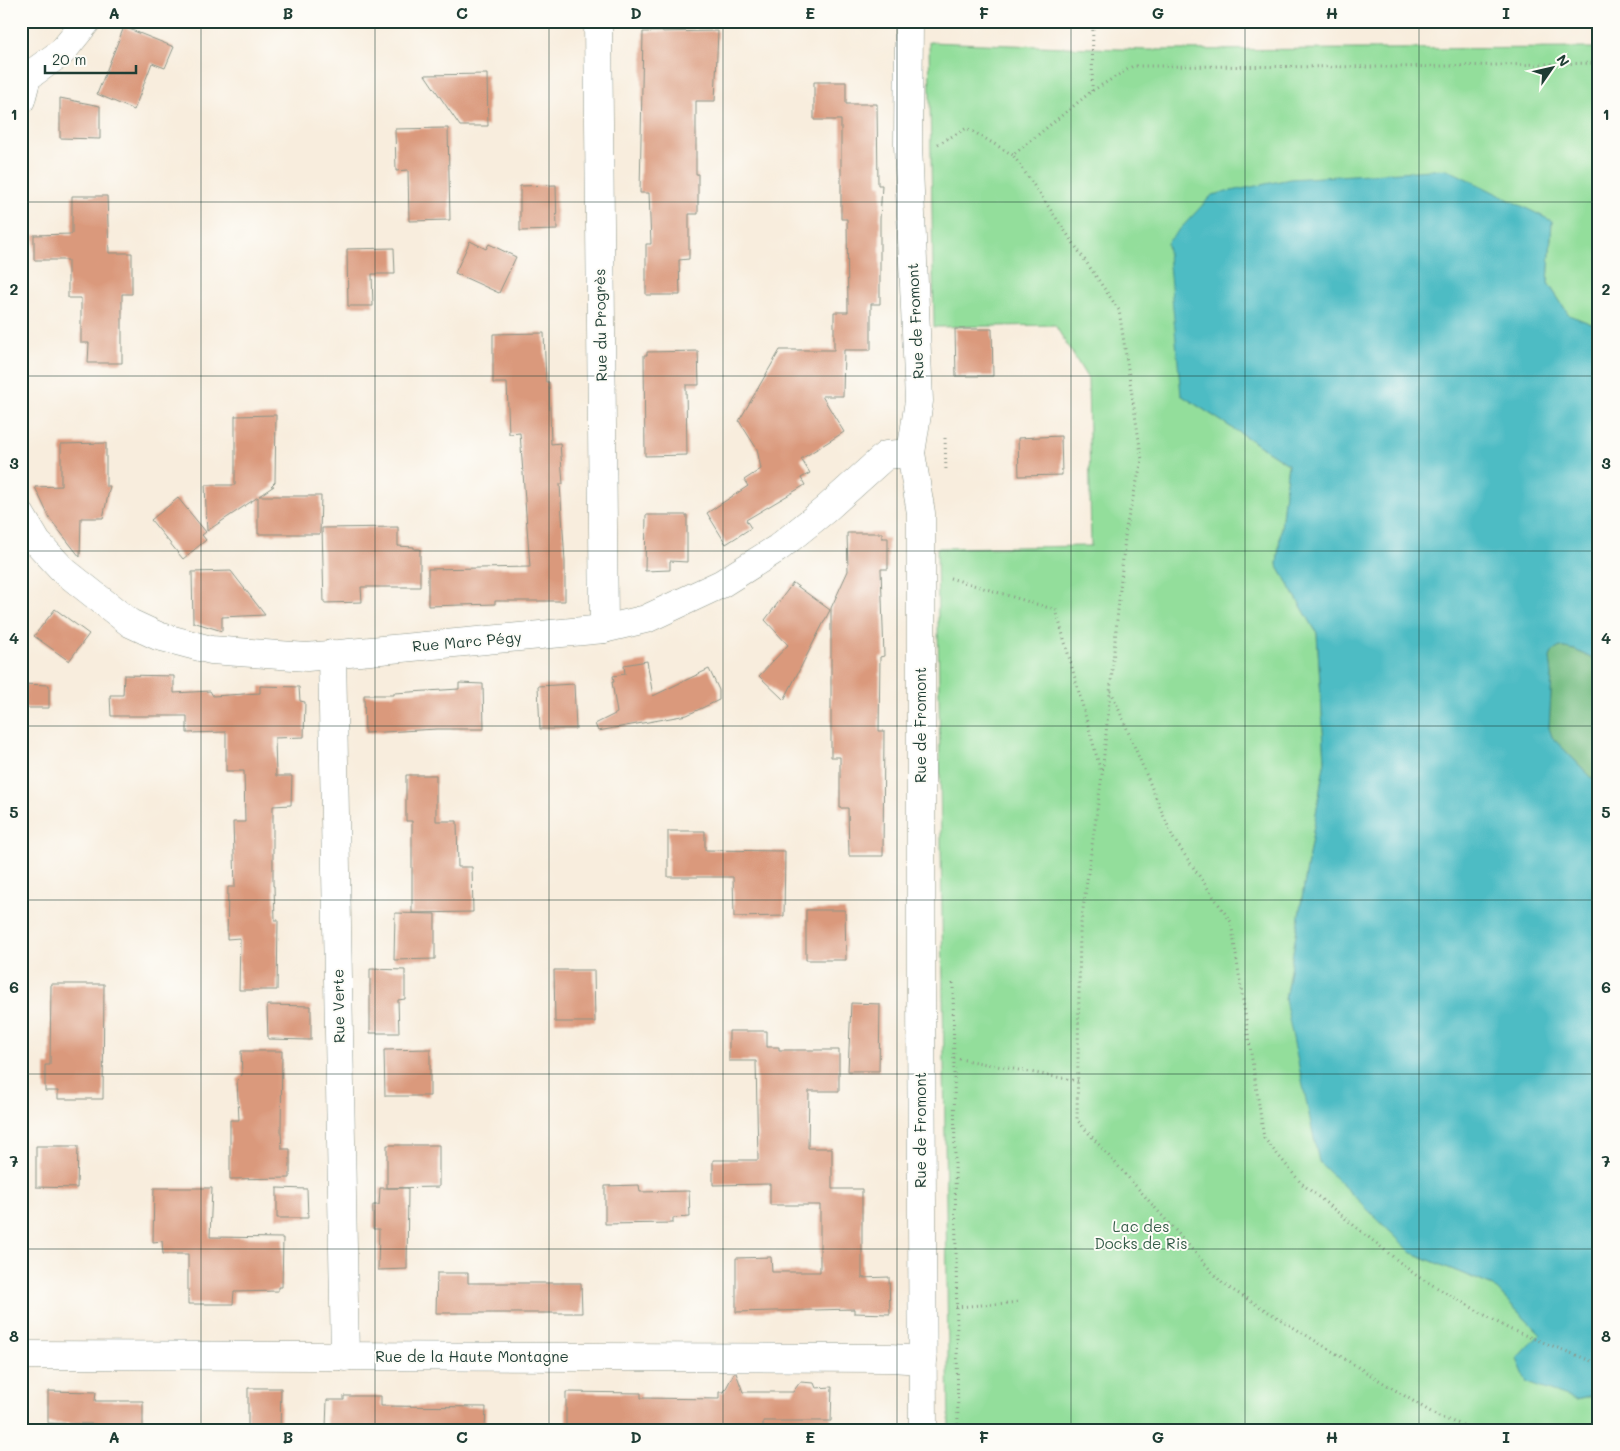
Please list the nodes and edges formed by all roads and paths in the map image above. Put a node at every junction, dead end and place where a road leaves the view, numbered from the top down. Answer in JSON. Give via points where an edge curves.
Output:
{"nodes":[{"id":1,"x":86,"y":21,"type":"edge"},
{"id":2,"x":598,"y":21,"type":"edge"},
{"id":3,"x":909,"y":21,"type":"edge"},
{"id":4,"x":1093,"y":21,"type":"edge"},
{"id":5,"x":1599,"y":63,"type":"edge"},
{"id":6,"x":23,"y":84,"type":"edge"},
{"id":7,"x":1092,"y":92,"type":"junction"},
{"id":8,"x":908,"y":145,"type":"junction"},
{"id":9,"x":1013,"y":154,"type":"junction"},
{"id":10,"x":910,"y":453,"type":"junction"},
{"id":11,"x":21,"y":516,"type":"edge"},
{"id":12,"x":949,"y":587,"type":"dead end"},
{"id":13,"x":604,"y":629,"type":"junction"},
{"id":14,"x":332,"y":654,"type":"junction"},
{"id":15,"x":1110,"y":690,"type":"junction"},
{"id":16,"x":1102,"y":775,"type":"junction"},
{"id":17,"x":953,"y":980,"type":"dead end"},
{"id":18,"x":954,"y":1058,"type":"junction"},
{"id":19,"x":1078,"y":1081,"type":"junction"},
{"id":20,"x":1020,"y":1302,"type":"dead end"},
{"id":21,"x":956,"y":1307,"type":"junction"},
{"id":22,"x":21,"y":1355,"type":"edge"},
{"id":23,"x":345,"y":1357,"type":"junction"},
{"id":24,"x":923,"y":1360,"type":"junction"},
{"id":25,"x":1599,"y":1364,"type":"edge"},
{"id":26,"x":923,"y":1430,"type":"edge"},
{"id":27,"x":958,"y":1430,"type":"edge"},
{"id":28,"x":1477,"y":1430,"type":"edge"}],
"edges":[{"from":1,"to":6,"type":"street","via":[[62,52]]},
{"from":2,"to":13,"type":"street","name":"Rue du Progrès"},
{"from":3,"to":8,"type":"street","name":"Rue de Fromont"},
{"from":4,"to":7,"type":"path"},
{"from":5,"to":7,"type":"path","via":[[1395,67],[1133,66]]},
{"from":7,"to":9,"type":"path"},
{"from":8,"to":9,"type":"path","via":[[939,144],[967,128]]},
{"from":8,"to":10,"type":"street","name":"Rue de Fromont","via":[[919,401]]},
{"from":9,"to":15,"type":"path","via":[[1119,310],[1142,460],[1126,527]]},
{"from":10,"to":13,"type":"street","name":"Rue Marc Pégy","via":[[886,455],[778,548],[720,584],[646,619]]},
{"from":10,"to":24,"type":"street","name":"Rue de Fromont","via":[[921,513]]},
{"from":11,"to":14,"type":"street","name":"Rue Marc Pégy","via":[[37,542],[63,570],[130,623],[158,636],[211,650],[307,657]]},
{"from":12,"to":16,"type":"path","via":[[948,578],[1056,610]]},
{"from":13,"to":14,"type":"street","name":"Rue Marc Pégy"},
{"from":14,"to":23,"type":"street","name":"Rue Verte"},
{"from":15,"to":16,"type":"path"},
{"from":15,"to":25,"type":"path","via":[[1173,838],[1231,922],[1264,1138],[1301,1183],[1417,1276],[1509,1329]]},
{"from":16,"to":19,"type":"path","via":[[1080,930]]},
{"from":17,"to":18,"type":"path"},
{"from":18,"to":19,"type":"path"},
{"from":18,"to":21,"type":"path"},
{"from":19,"to":28,"type":"path","via":[[1077,1120],[1223,1284],[1439,1417]]},
{"from":20,"to":21,"type":"path"},
{"from":21,"to":27,"type":"path"},
{"from":22,"to":23,"type":"street","name":"Rue de la Haute Montagne"},
{"from":23,"to":24,"type":"street","name":"Rue de la Haute Montagne"},
{"from":24,"to":26,"type":"street","name":"Rue de Fromont"}]}
